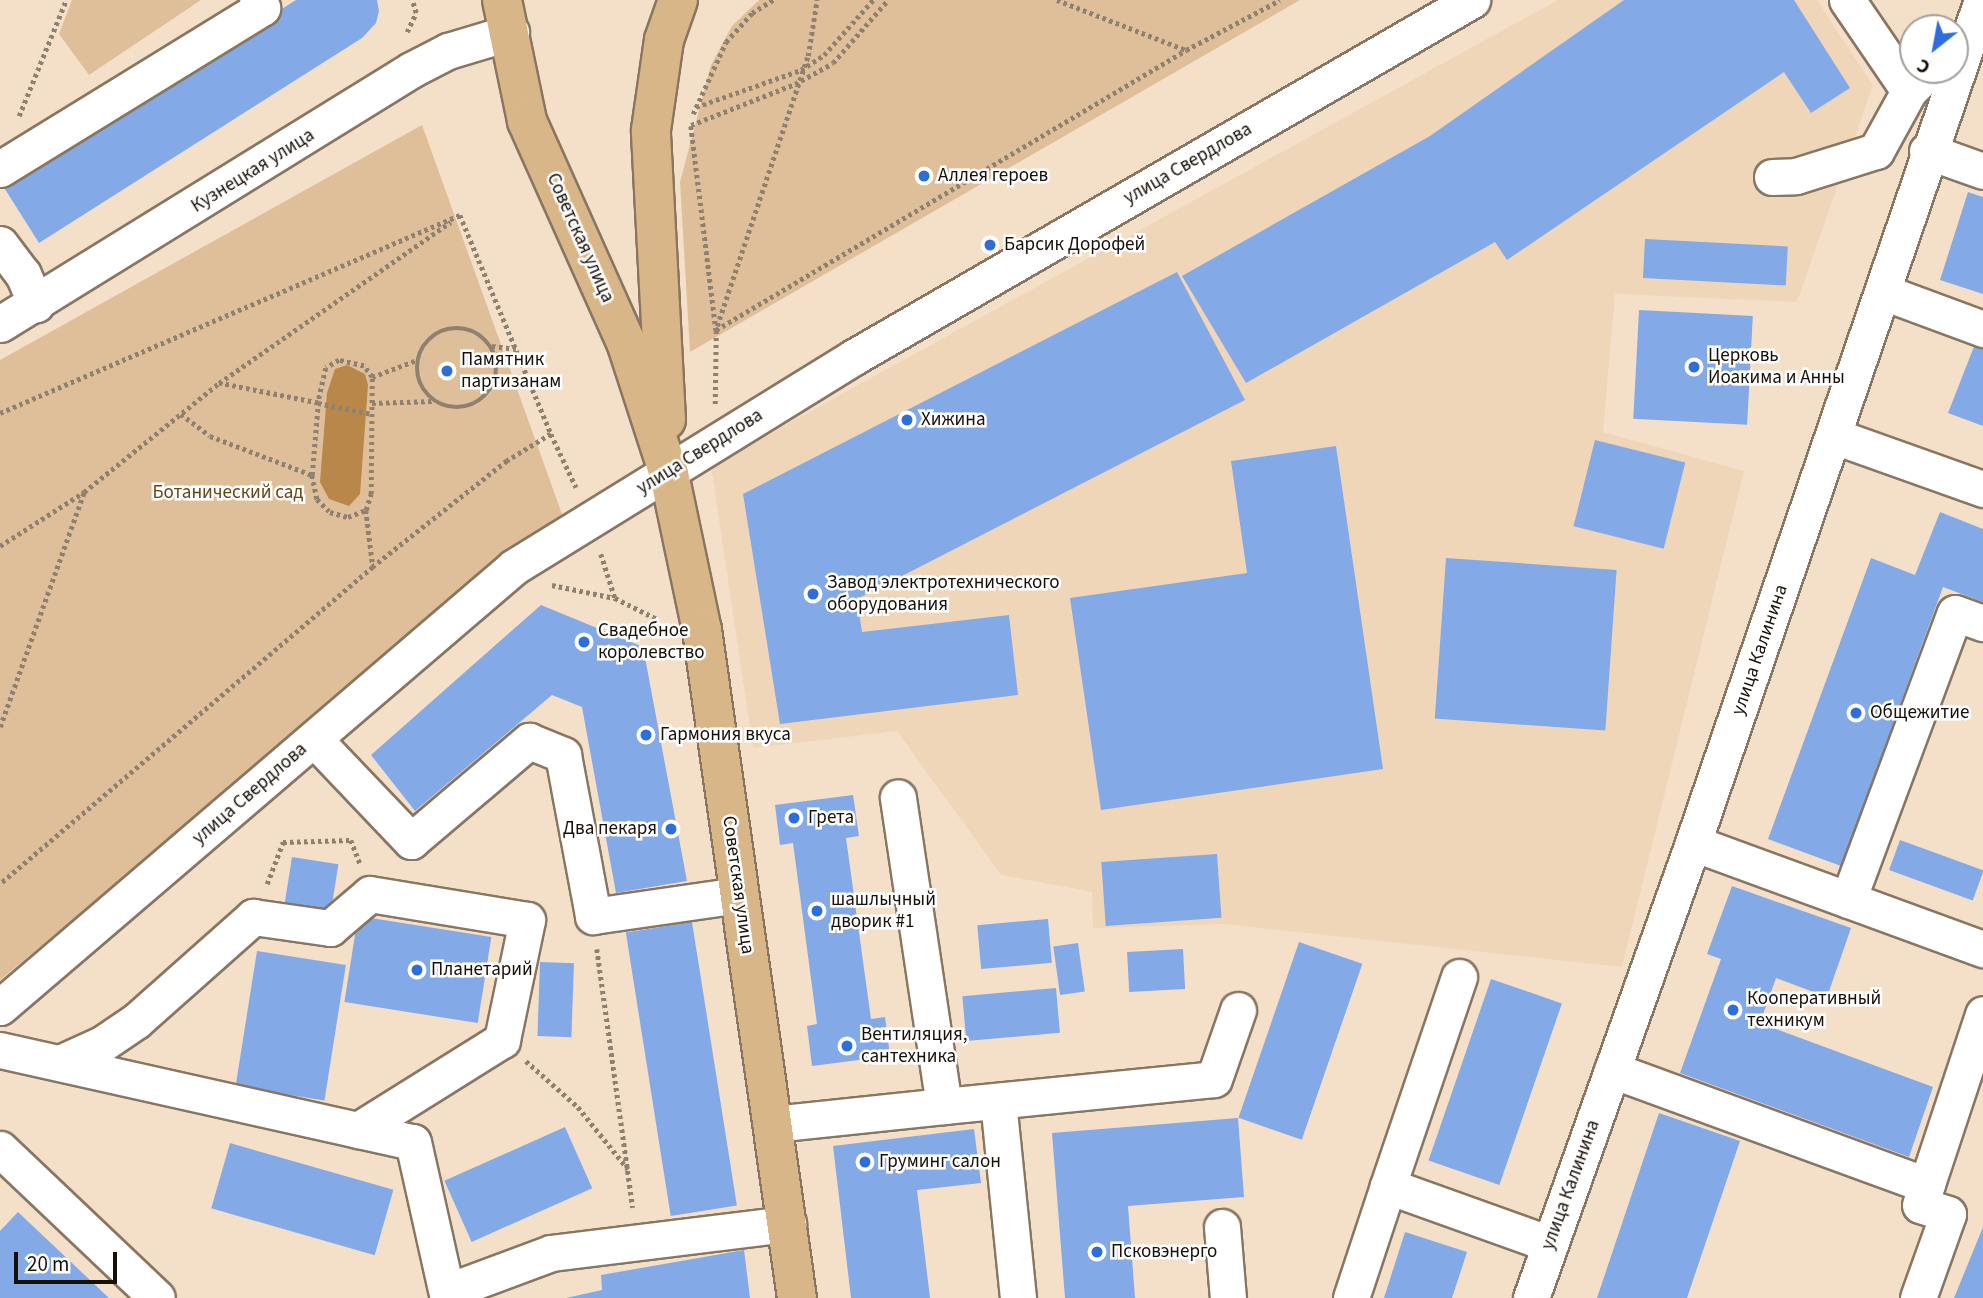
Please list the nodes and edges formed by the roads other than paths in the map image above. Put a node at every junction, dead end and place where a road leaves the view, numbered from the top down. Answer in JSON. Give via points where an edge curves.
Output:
{"nodes":[{"id":1,"x":257,"y":0,"type":"edge"},
{"id":2,"x":678,"y":0,"type":"edge"},
{"id":3,"x":1472,"y":0,"type":"edge"},
{"id":4,"x":1847,"y":0,"type":"edge"},
{"id":5,"x":506,"y":16,"type":"edge"},
{"id":6,"x":1970,"y":24,"type":"edge"},
{"id":7,"x":1899,"y":58,"type":"edge"},
{"id":8,"x":1917,"y":84,"type":"edge"},
{"id":9,"x":1927,"y":151,"type":"junction"},
{"id":10,"x":0,"y":169,"type":"edge"},
{"id":11,"x":1983,"y":171,"type":"edge"},
{"id":12,"x":1772,"y":177,"type":"dead end"},
{"id":13,"x":0,"y":244,"type":"edge"},
{"id":14,"x":1883,"y":292,"type":"junction"},
{"id":15,"x":36,"y":304,"type":"junction"},
{"id":16,"x":0,"y":324,"type":"edge"},
{"id":17,"x":1983,"y":328,"type":"edge"},
{"id":18,"x":1833,"y":436,"type":"junction"},
{"id":19,"x":669,"y":474,"type":"junction"},
{"id":20,"x":1983,"y":489,"type":"edge"},
{"id":21,"x":1983,"y":623,"type":"edge"},
{"id":22,"x":314,"y":739,"type":"junction"},
{"id":23,"x":898,"y":797,"type":"dead end"},
{"id":24,"x":1693,"y":843,"type":"junction"},
{"id":25,"x":739,"y":895,"type":"junction"},
{"id":26,"x":1848,"y":900,"type":"junction"},
{"id":27,"x":1983,"y":949,"type":"edge"},
{"id":28,"x":1459,"y":977,"type":"dead end"},
{"id":29,"x":0,"y":1007,"type":"edge"},
{"id":30,"x":1238,"y":1010,"type":"dead end"},
{"id":31,"x":1983,"y":1014,"type":"edge"},
{"id":32,"x":0,"y":1050,"type":"edge"},
{"id":33,"x":60,"y":1063,"type":"junction"},
{"id":34,"x":1612,"y":1070,"type":"junction"},
{"id":35,"x":998,"y":1101,"type":"junction"},
{"id":36,"x":944,"y":1106,"type":"junction"},
{"id":37,"x":773,"y":1124,"type":"junction"},
{"id":38,"x":358,"y":1130,"type":"junction"},
{"id":39,"x":0,"y":1149,"type":"edge"},
{"id":40,"x":1927,"y":1185,"type":"junction"},
{"id":41,"x":1388,"y":1186,"type":"junction"},
{"id":42,"x":788,"y":1224,"type":"junction"},
{"id":43,"x":1222,"y":1227,"type":"dead end"},
{"id":44,"x":1550,"y":1244,"type":"junction"},
{"id":45,"x":448,"y":1294,"type":"edge"},
{"id":46,"x":158,"y":1298,"type":"edge"},
{"id":47,"x":797,"y":1298,"type":"edge"},
{"id":48,"x":1018,"y":1298,"type":"edge"},
{"id":49,"x":1228,"y":1298,"type":"edge"},
{"id":50,"x":1351,"y":1298,"type":"edge"},
{"id":51,"x":1531,"y":1298,"type":"edge"},
{"id":52,"x":1918,"y":1298,"type":"edge"}],
"edges":[{"from":1,"to":10,"type":"street","via":[[262,8]]},
{"from":2,"to":19,"type":"main road","name":"Советская улица","via":[[664,40],[651,130]]},
{"from":3,"to":19,"type":"street","name":"улица Свердлова","via":[[854,357]]},
{"from":4,"to":7,"type":"street"},
{"from":5,"to":15,"type":"street","name":"Кузнецкая улица","via":[[411,70]]},
{"from":5,"to":19,"type":"main road","name":"Советская улица","via":[[527,121],[627,345]]},
{"from":6,"to":9,"type":"street","name":"улица Калинина"},
{"from":8,"to":12,"type":"street","via":[[1876,150],[1796,176]]},
{"from":9,"to":11,"type":"street"},
{"from":9,"to":14,"type":"street","name":"улица Калинина"},
{"from":13,"to":15,"type":"street","via":[[23,274]]},
{"from":14,"to":17,"type":"street"},
{"from":14,"to":18,"type":"street","name":"улица Калинина"},
{"from":15,"to":16,"type":"street","name":"Кузнецкая улица"},
{"from":18,"to":20,"type":"street"},
{"from":18,"to":24,"type":"street","name":"улица Калинина"},
{"from":19,"to":22,"type":"street","name":"улица Свердлова","via":[[589,517],[514,567]]},
{"from":19,"to":25,"type":"main road","name":"Советская улица","via":[[702,630]]},
{"from":21,"to":26,"type":"street","via":[[1955,613]]},
{"from":22,"to":25,"type":"street","via":[[411,841],[529,741],[563,755],[593,916]]},
{"from":22,"to":29,"type":"street","name":"улица Свердлова"},
{"from":23,"to":36,"type":"street"},
{"from":24,"to":26,"type":"street"},
{"from":24,"to":34,"type":"street","name":"улица Калинина"},
{"from":25,"to":37,"type":"main road","name":"Советская улица"},
{"from":26,"to":27,"type":"street"},
{"from":28,"to":41,"type":"street"},
{"from":30,"to":35,"type":"street","via":[[1214,1079]]},
{"from":31,"to":40,"type":"street"},
{"from":32,"to":33,"type":"street"},
{"from":33,"to":38,"type":"street"},
{"from":33,"to":38,"type":"street","via":[[103,1044],[136,1021],[253,918],[330,928],[370,894],[527,920],[502,1040]]},
{"from":34,"to":40,"type":"street"},
{"from":34,"to":44,"type":"street","name":"улица Калинина"},
{"from":35,"to":36,"type":"street"},
{"from":35,"to":48,"type":"street"},
{"from":36,"to":37,"type":"street"},
{"from":37,"to":42,"type":"main road","name":"Советская улица"},
{"from":38,"to":45,"type":"street","via":[[413,1142]]},
{"from":39,"to":46,"type":"street"},
{"from":40,"to":52,"type":"street","via":[[1920,1205],[1948,1214]]},
{"from":41,"to":44,"type":"street"},
{"from":41,"to":50,"type":"street"},
{"from":42,"to":45,"type":"street","via":[[551,1253]]},
{"from":42,"to":47,"type":"main road","name":"Советская улица"},
{"from":43,"to":49,"type":"street"},
{"from":44,"to":51,"type":"street","name":"улица Калинина"}]}
